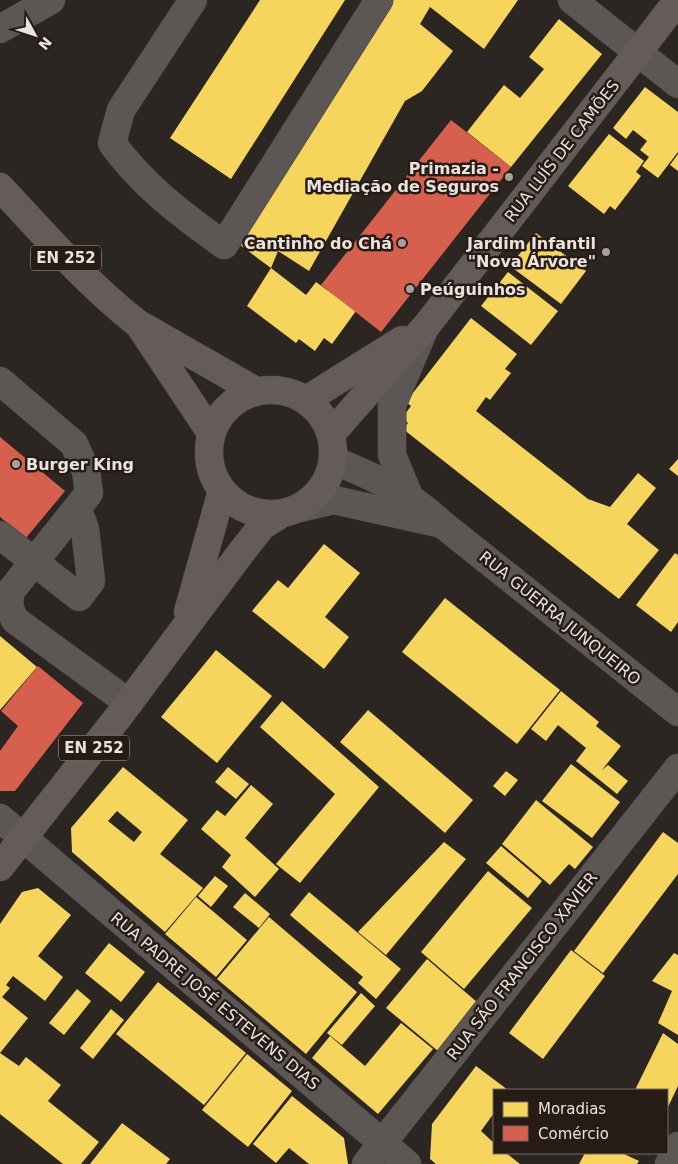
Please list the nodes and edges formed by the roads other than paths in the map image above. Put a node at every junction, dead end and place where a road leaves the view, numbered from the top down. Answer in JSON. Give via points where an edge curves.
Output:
{"nodes":[{"id":1,"x":51,"y":0,"type":"edge"},
{"id":2,"x":193,"y":0,"type":"edge"},
{"id":3,"x":379,"y":0,"type":"edge"},
{"id":4,"x":572,"y":0,"type":"edge"},
{"id":5,"x":678,"y":0,"type":"edge"},
{"id":6,"x":0,"y":29,"type":"edge"},
{"id":7,"x":638,"y":52,"type":"junction"},
{"id":8,"x":678,"y":84,"type":"edge"},
{"id":9,"x":0,"y":187,"type":"edge"},
{"id":10,"x":137,"y":323,"type":"junction"},
{"id":11,"x":426,"y":325,"type":"junction"},
{"id":12,"x":0,"y":381,"type":"edge"},
{"id":13,"x":256,"y":391,"type":"junction"},
{"id":14,"x":306,"y":400,"type":"junction"},
{"id":15,"x":211,"y":433,"type":"junction"},
{"id":16,"x":332,"y":447,"type":"junction"},
{"id":17,"x":222,"y":491,"type":"junction"},
{"id":18,"x":409,"y":496,"type":"junction"},
{"id":19,"x":77,"y":508,"type":"junction"},
{"id":20,"x":290,"y":511,"type":"junction"},
{"id":21,"x":442,"y":524,"type":"junction"},
{"id":22,"x":0,"y":535,"type":"edge"},
{"id":23,"x":34,"y":563,"type":"junction"},
{"id":24,"x":184,"y":626,"type":"junction"},
{"id":25,"x":129,"y":702,"type":"junction"},
{"id":26,"x":678,"y":712,"type":"edge"},
{"id":27,"x":678,"y":768,"type":"edge"},
{"id":28,"x":0,"y":818,"type":"edge"},
{"id":29,"x":23,"y":838,"type":"junction"},
{"id":30,"x":0,"y":868,"type":"edge"},
{"id":31,"x":678,"y":1146,"type":"edge"},
{"id":32,"x":374,"y":1154,"type":"edge"},
{"id":33,"x":407,"y":1164,"type":"edge"},
{"id":34,"x":669,"y":1164,"type":"edge"}],
"edges":[{"from":1,"to":6,"type":"street"},
{"from":2,"to":3,"type":"street","via":[[121,110],[112,143],[128,165],[172,208],[224,245]]},
{"from":4,"to":7,"type":"street"},
{"from":5,"to":7,"type":"main road","name":"RUA LUÍS DE CAMÕES"},
{"from":7,"to":8,"type":"street"},
{"from":7,"to":11,"type":"main road","name":"RUA LUÍS DE CAMÕES"},
{"from":9,"to":10,"type":"main road","number":"EN 252","via":[[90,283]]},
{"from":10,"to":13,"type":"main road","number":"EN 252"},
{"from":10,"to":15,"type":"main road","number":"EN 252"},
{"from":11,"to":14,"type":"main road"},
{"from":11,"to":16,"type":"main road","name":"RUA LUÍS DE CAMÕES"},
{"from":11,"to":18,"type":"street","via":[[392,404],[392,455]]},
{"from":12,"to":19,"type":"street","via":[[74,444],[86,471],[89,493]]},
{"from":13,"to":14,"type":"main road","via":[[274,389]]},
{"from":13,"to":15,"type":"main road","via":[[237,399],[222,414]]},
{"from":14,"to":16,"type":"main road","via":[[322,415]]},
{"from":15,"to":17,"type":"main road","via":[[209,463]]},
{"from":16,"to":18,"type":"street","name":"RUA GUERRA JUNQUEIRO"},
{"from":16,"to":20,"type":"main road","number":"EN 252","via":[[328,479],[316,495]]},
{"from":17,"to":20,"type":"main road","via":[[248,511],[264,515]]},
{"from":17,"to":24,"type":"main road","number":"EN 252"},
{"from":18,"to":21,"type":"street","name":"RUA GUERRA JUNQUEIRO"},
{"from":19,"to":23,"type":"street"},
{"from":19,"to":23,"type":"street","via":[[84,528],[91,581],[79,597]]},
{"from":20,"to":21,"type":"street","via":[[334,500]]},
{"from":20,"to":24,"type":"main road","number":"EN 252","via":[[262,526]]},
{"from":21,"to":26,"type":"street","name":"RUA GUERRA JUNQUEIRO"},
{"from":22,"to":23,"type":"street"},
{"from":23,"to":25,"type":"street","via":[[10,592],[10,607],[15,620]]},
{"from":24,"to":25,"type":"main road","number":"EN 252"},
{"from":25,"to":29,"type":"main road","number":"EN 252"},
{"from":27,"to":32,"type":"street","name":"RUA SÃO FRANCISCO XAVIER"},
{"from":28,"to":29,"type":"street","name":"RUA PADRE JOSÉ ESTEVENS DIAS"},
{"from":29,"to":30,"type":"main road","number":"EN 252"},
{"from":29,"to":32,"type":"street","name":"RUA PADRE JOSÉ ESTEVENS DIAS"},
{"from":31,"to":34,"type":"street"},
{"from":32,"to":33,"type":"street","name":"RUA PADRE JOSÉ ESTEVENS DIAS"}]}
